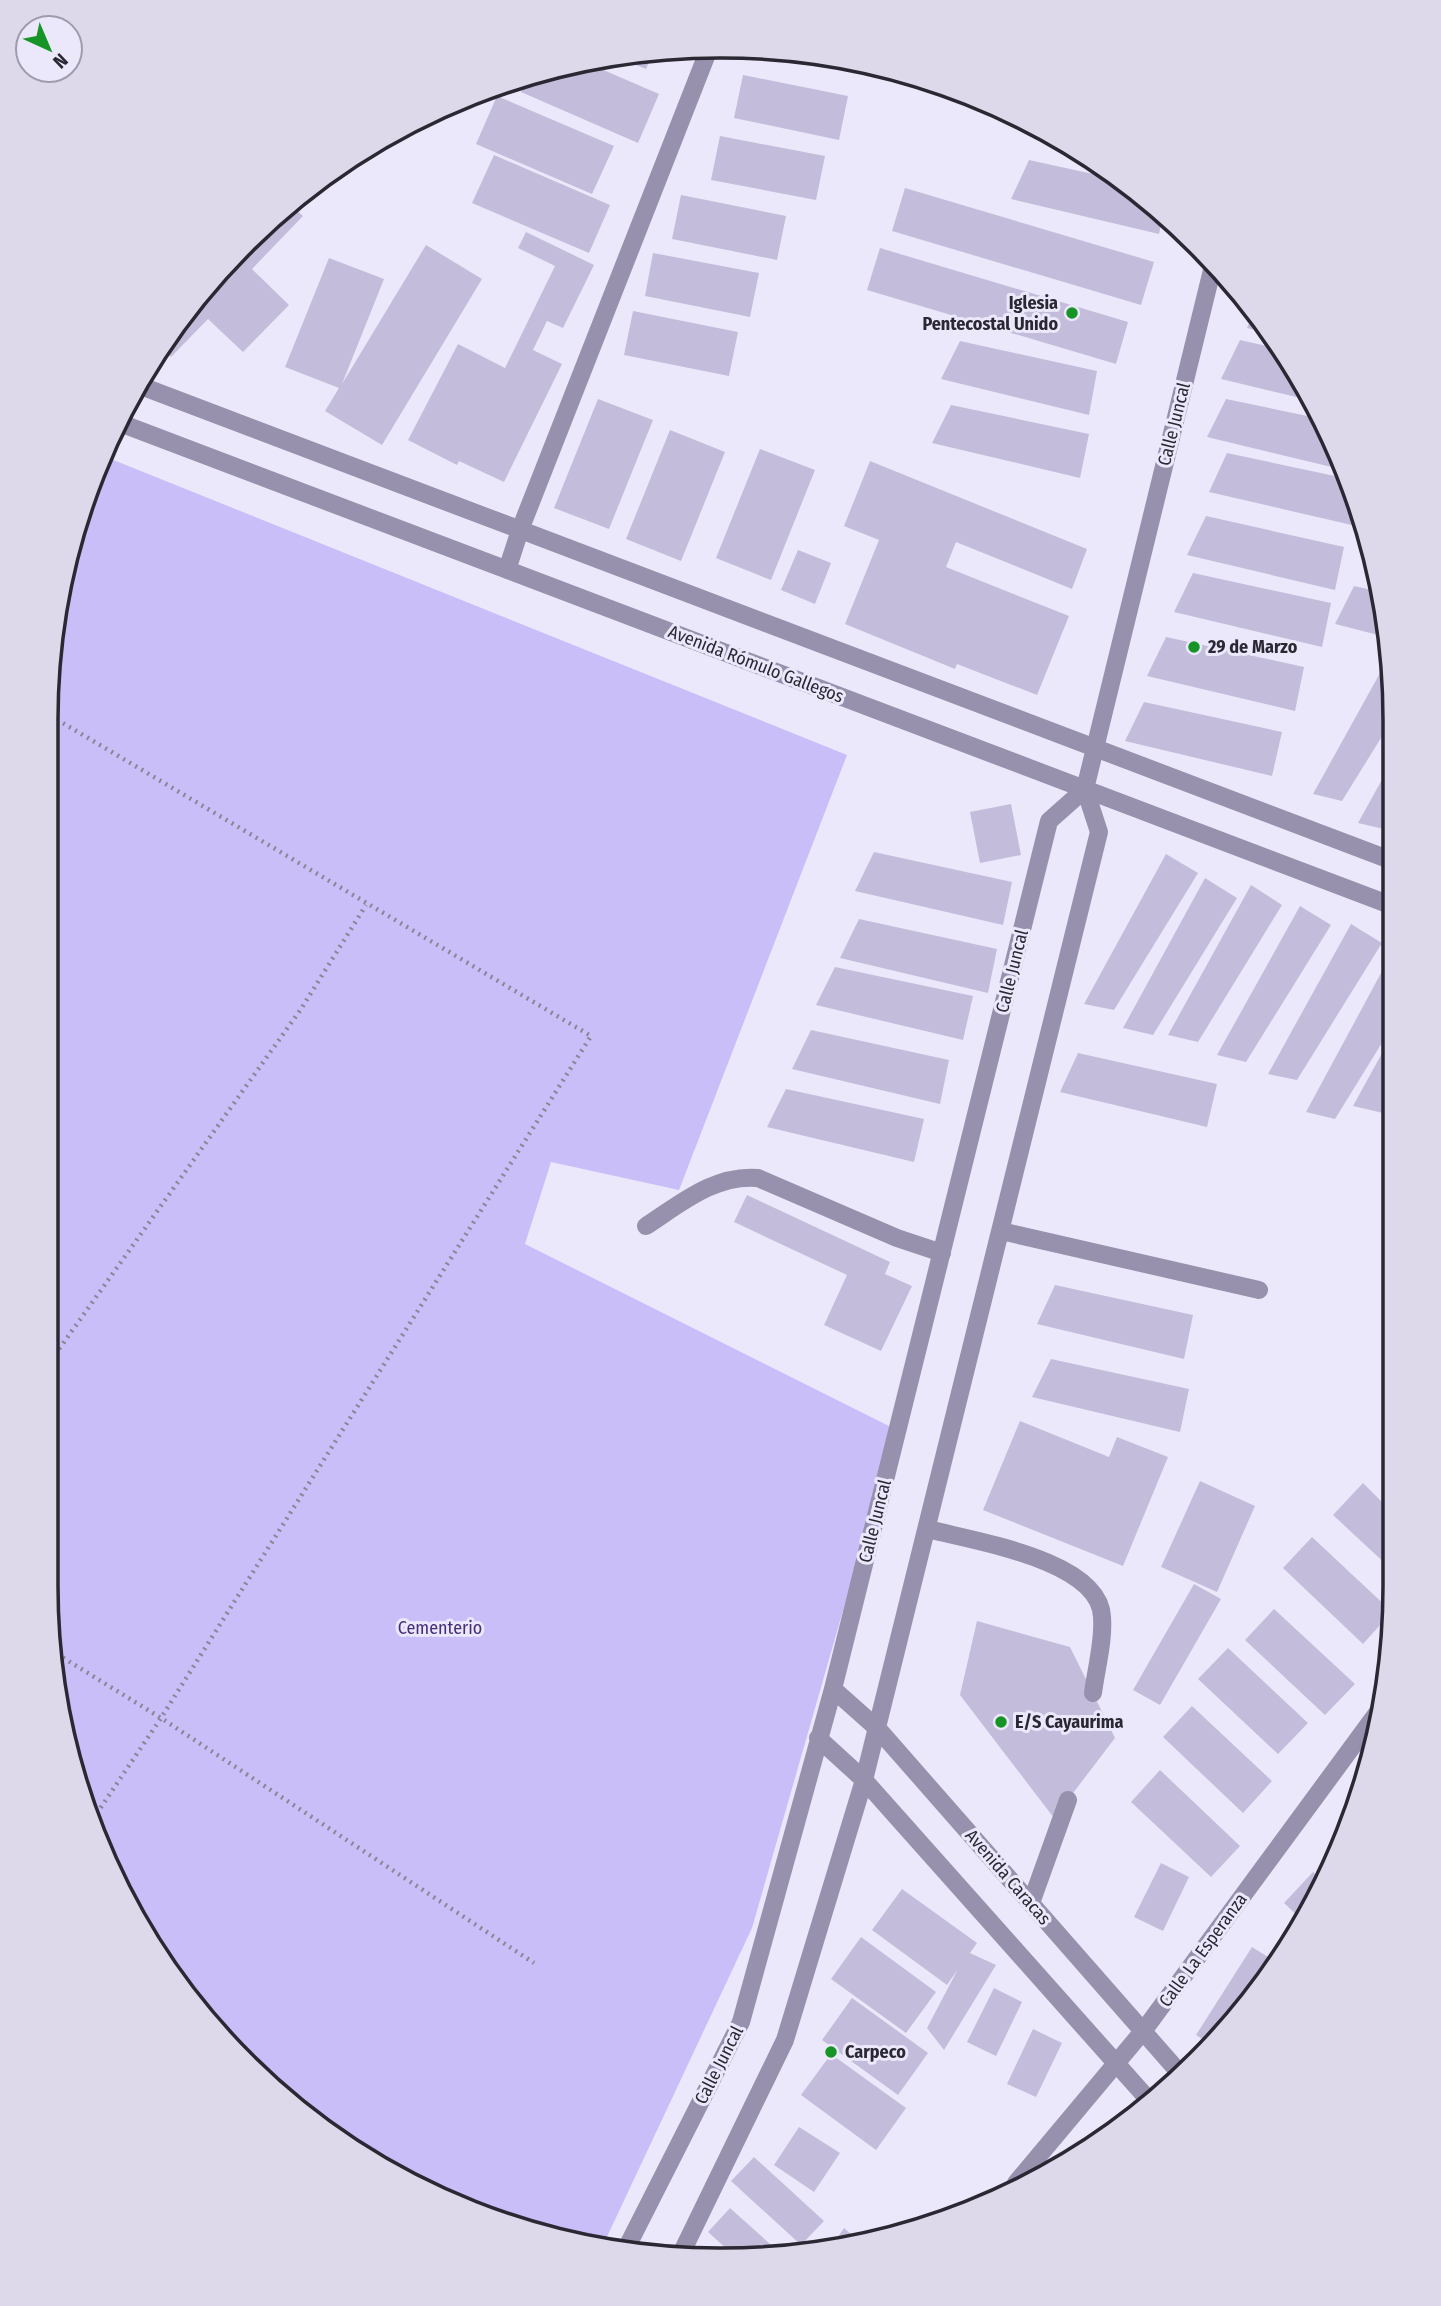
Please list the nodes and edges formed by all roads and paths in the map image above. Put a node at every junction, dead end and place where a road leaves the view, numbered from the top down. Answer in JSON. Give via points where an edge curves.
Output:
{"nodes":[{"id":1,"x":705,"y":58,"type":"edge"},
{"id":2,"x":1211,"y":275,"type":"edge"},
{"id":3,"x":147,"y":388,"type":"edge"},
{"id":4,"x":127,"y":426,"type":"edge"},
{"id":5,"x":520,"y":530,"type":"junction"},
{"id":6,"x":507,"y":570,"type":"junction"},
{"id":7,"x":58,"y":720,"type":"edge"},
{"id":8,"x":1094,"y":749,"type":"junction"},
{"id":9,"x":1085,"y":789,"type":"junction"},
{"id":10,"x":1383,"y":857,"type":"edge"},
{"id":11,"x":1383,"y":901,"type":"edge"},
{"id":12,"x":366,"y":905,"type":"junction"},
{"id":13,"x":646,"y":1226,"type":"dead end"},
{"id":14,"x":1001,"y":1231,"type":"junction"},
{"id":15,"x":942,"y":1253,"type":"junction"},
{"id":16,"x":1259,"y":1290,"type":"dead end"},
{"id":17,"x":58,"y":1350,"type":"edge"},
{"id":18,"x":928,"y":1529,"type":"junction"},
{"id":19,"x":62,"y":1657,"type":"edge"},
{"id":20,"x":833,"y":1689,"type":"junction"},
{"id":21,"x":1093,"y":1693,"type":"dead end"},
{"id":22,"x":161,"y":1718,"type":"junction"},
{"id":23,"x":1369,"y":1724,"type":"edge"},
{"id":24,"x":878,"y":1729,"type":"junction"},
{"id":25,"x":818,"y":1738,"type":"junction"},
{"id":26,"x":864,"y":1780,"type":"junction"},
{"id":27,"x":1068,"y":1800,"type":"dead end"},
{"id":28,"x":98,"y":1812,"type":"edge"},
{"id":29,"x":1031,"y":1903,"type":"junction"},
{"id":30,"x":534,"y":1962,"type":"dead end"},
{"id":31,"x":1144,"y":2030,"type":"junction"},
{"id":32,"x":1115,"y":2060,"type":"junction"},
{"id":33,"x":1175,"y":2067,"type":"edge"},
{"id":34,"x":1144,"y":2095,"type":"edge"},
{"id":35,"x":1022,"y":2176,"type":"edge"},
{"id":36,"x":629,"y":2242,"type":"edge"},
{"id":37,"x":684,"y":2247,"type":"edge"}],
"edges":[{"from":1,"to":5,"type":"street"},
{"from":2,"to":8,"type":"street","name":"Calle Juncal"},
{"from":3,"to":5,"type":"street"},
{"from":4,"to":6,"type":"street","name":"Avenida Rómulo Gallegos"},
{"from":5,"to":6,"type":"street"},
{"from":5,"to":8,"type":"street"},
{"from":6,"to":9,"type":"street","name":"Avenida Rómulo Gallegos"},
{"from":7,"to":12,"type":"path"},
{"from":8,"to":9,"type":"street","name":"Calle Juncal"},
{"from":8,"to":10,"type":"street"},
{"from":9,"to":11,"type":"street","name":"Avenida Rómulo Gallegos"},
{"from":9,"to":14,"type":"street","via":[[1099,832]]},
{"from":9,"to":15,"type":"street","name":"Calle Juncal","via":[[1049,821]]},
{"from":12,"to":17,"type":"path","via":[[300,1009]]},
{"from":12,"to":22,"type":"path","via":[[591,1037]]},
{"from":13,"to":15,"type":"street","via":[[704,1189],[741,1176],[758,1178]]},
{"from":14,"to":16,"type":"street"},
{"from":14,"to":18,"type":"street"},
{"from":15,"to":20,"type":"street","name":"Calle Juncal"},
{"from":18,"to":21,"type":"street","via":[[1055,1563],[1087,1584],[1103,1615]]},
{"from":18,"to":24,"type":"street"},
{"from":19,"to":22,"type":"path"},
{"from":20,"to":24,"type":"street","name":"Avenida Caracas"},
{"from":20,"to":25,"type":"street","name":"Calle Juncal"},
{"from":22,"to":28,"type":"path"},
{"from":22,"to":30,"type":"path"},
{"from":23,"to":31,"type":"street","name":"Calle La Esperanza"},
{"from":24,"to":26,"type":"street"},
{"from":24,"to":29,"type":"street","name":"Avenida Caracas"},
{"from":25,"to":26,"type":"street"},
{"from":25,"to":36,"type":"street","name":"Calle Juncal","via":[[741,2022]]},
{"from":26,"to":32,"type":"street"},
{"from":26,"to":37,"type":"street","via":[[785,2040]]},
{"from":27,"to":29,"type":"street"},
{"from":29,"to":31,"type":"street","name":"Avenida Caracas"},
{"from":31,"to":32,"type":"street","name":"Calle La Esperanza"},
{"from":31,"to":33,"type":"street","name":"Avenida Caracas"},
{"from":32,"to":34,"type":"street"},
{"from":32,"to":35,"type":"street","name":"Calle La Esperanza"}]}
